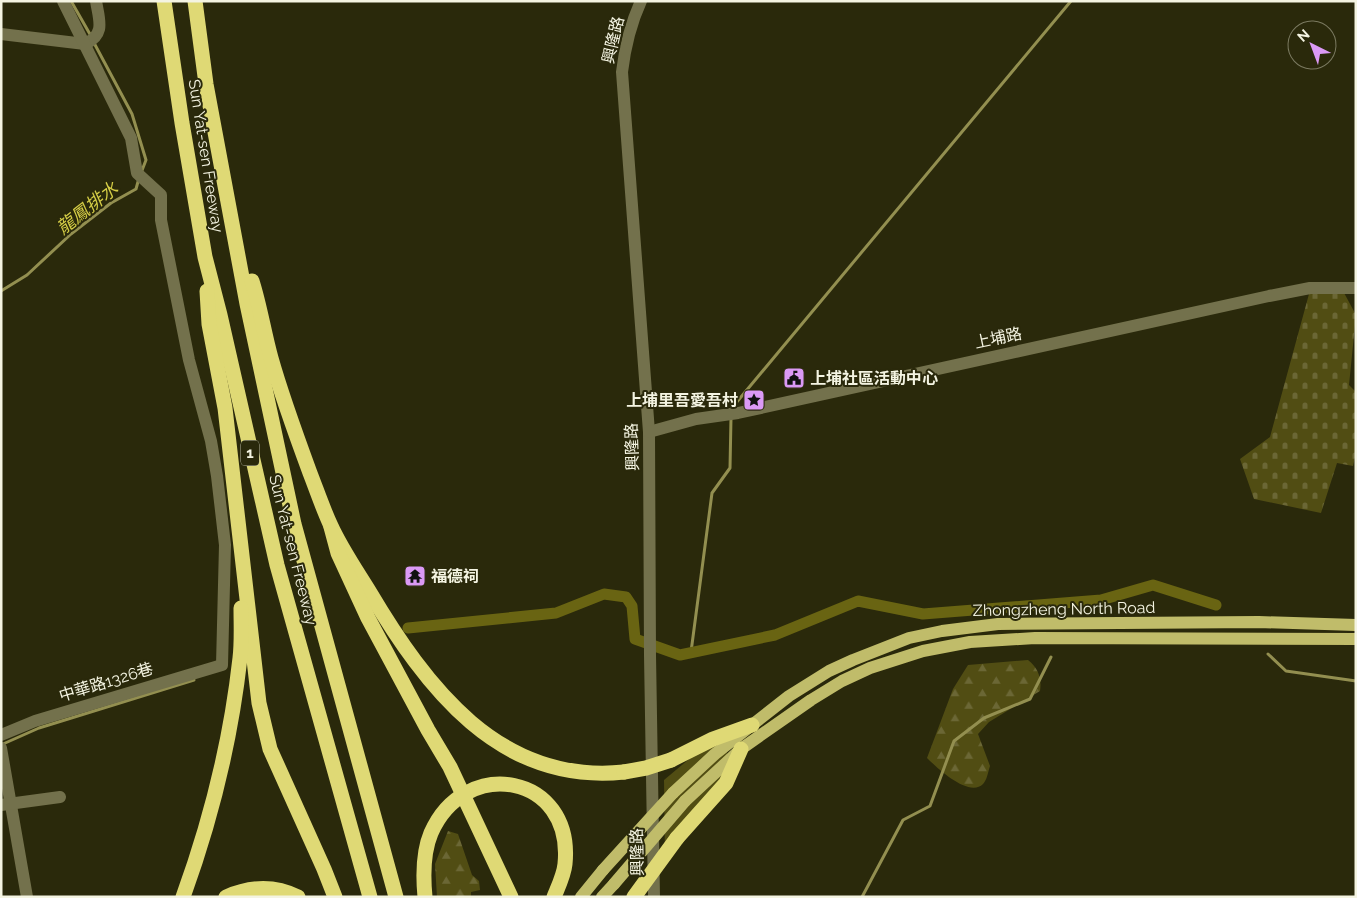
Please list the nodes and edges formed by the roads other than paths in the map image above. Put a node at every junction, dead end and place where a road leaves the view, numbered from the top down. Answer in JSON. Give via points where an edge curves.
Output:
{"nodes":[{"id":1,"x":63,"y":1,"type":"edge"},
{"id":2,"x":96,"y":1,"type":"edge"},
{"id":3,"x":164,"y":1,"type":"edge"},
{"id":4,"x":195,"y":1,"type":"edge"},
{"id":5,"x":642,"y":1,"type":"edge"},
{"id":6,"x":1,"y":34,"type":"edge"},
{"id":7,"x":85,"y":44,"type":"junction"},
{"id":8,"x":205,"y":257,"type":"junction"},
{"id":9,"x":241,"y":266,"type":"junction"},
{"id":10,"x":1356,"y":288,"type":"edge"},
{"id":11,"x":649,"y":432,"type":"junction"},
{"id":12,"x":238,"y":517,"type":"junction"},
{"id":13,"x":331,"y":527,"type":"junction"},
{"id":14,"x":1356,"y":625,"type":"edge"},
{"id":15,"x":1356,"y":639,"type":"edge"},
{"id":16,"x":752,"y":725,"type":"junction"},
{"id":17,"x":1,"y":735,"type":"edge"},
{"id":18,"x":741,"y":748,"type":"junction"},
{"id":19,"x":2,"y":752,"type":"edge"},
{"id":20,"x":60,"y":797,"type":"dead end"},
{"id":21,"x":6,"y":804,"type":"edge"},
{"id":22,"x":27,"y":897,"type":"edge"},
{"id":23,"x":182,"y":897,"type":"edge"},
{"id":24,"x":226,"y":897,"type":"edge"},
{"id":25,"x":298,"y":897,"type":"edge"},
{"id":26,"x":335,"y":897,"type":"edge"},
{"id":27,"x":370,"y":897,"type":"edge"},
{"id":28,"x":396,"y":897,"type":"edge"},
{"id":29,"x":424,"y":897,"type":"edge"},
{"id":30,"x":511,"y":897,"type":"edge"},
{"id":31,"x":554,"y":897,"type":"edge"},
{"id":32,"x":581,"y":897,"type":"edge"},
{"id":33,"x":602,"y":897,"type":"edge"},
{"id":34,"x":634,"y":897,"type":"edge"},
{"id":35,"x":654,"y":897,"type":"edge"}],
"edges":[{"from":1,"to":7,"type":"street"},
{"from":2,"to":7,"type":"street","via":[[101,28],[94,40]]},
{"from":3,"to":8,"type":"highway","name":"Sun Yat-sen Freeway","number":"1"},
{"from":4,"to":9,"type":"highway","name":"Sun Yat-sen Freeway","number":"1","via":[[206,84]]},
{"from":5,"to":11,"type":"street","name":"興隆路","via":[[625,44],[622,72]]},
{"from":6,"to":7,"type":"street"},
{"from":7,"to":17,"type":"street","name":"中華路1326巷","via":[[131,138],[137,173],[161,195],[161,220],[183,332],[217,476],[225,545],[222,665],[35,721]]},
{"from":8,"to":12,"type":"highway","via":[[209,324]]},
{"from":8,"to":27,"type":"highway","name":"Sun Yat-sen Freeway","number":"1","via":[[277,565]]},
{"from":9,"to":13,"type":"highway","via":[[252,282],[271,358]]},
{"from":9,"to":28,"type":"highway","name":"Sun Yat-sen Freeway","number":"1","via":[[294,524]]},
{"from":10,"to":11,"type":"street","name":"上埔路","via":[[1310,288],[1269,296],[737,413],[696,419]]},
{"from":11,"to":35,"type":"street","name":"興隆路"},
{"from":12,"to":23,"type":"highway","via":[[240,656],[225,756]]},
{"from":12,"to":26,"type":"highway","via":[[259,703],[270,749]]},
{"from":13,"to":16,"type":"highway","bridge":true,"via":[[383,615],[420,667],[451,703],[488,737],[512,752],[554,767],[591,774],[624,772],[671,760],[713,739]]},
{"from":13,"to":30,"type":"highway","bridge":true,"via":[[338,553],[368,618],[450,767]]},
{"from":14,"to":16,"type":"main road","name":"Zhongzheng North Road","via":[[1275,622],[998,624],[942,631],[909,638],[828,672],[789,696]]},
{"from":15,"to":18,"type":"main road","name":"Zhongzheng North Road","via":[[1034,638],[970,642],[895,659],[842,681]]},
{"from":16,"to":32,"type":"main road","name":"Zhongzheng North Road","bridge":true,"via":[[673,793]]},
{"from":18,"to":33,"type":"main road","name":"Zhongzheng North Road","bridge":true,"via":[[686,802]]},
{"from":18,"to":34,"type":"highway","bridge":true,"via":[[726,783],[678,838]]},
{"from":19,"to":21,"type":"street"},
{"from":20,"to":21,"type":"street"},
{"from":21,"to":22,"type":"street"},
{"from":24,"to":25,"type":"highway","via":[[242,890],[264,888]]},
{"from":29,"to":31,"type":"highway","via":[[427,847],[444,813],[464,795],[480,787],[504,784],[528,789],[537,795],[554,812],[559,823],[565,865]]}]}
